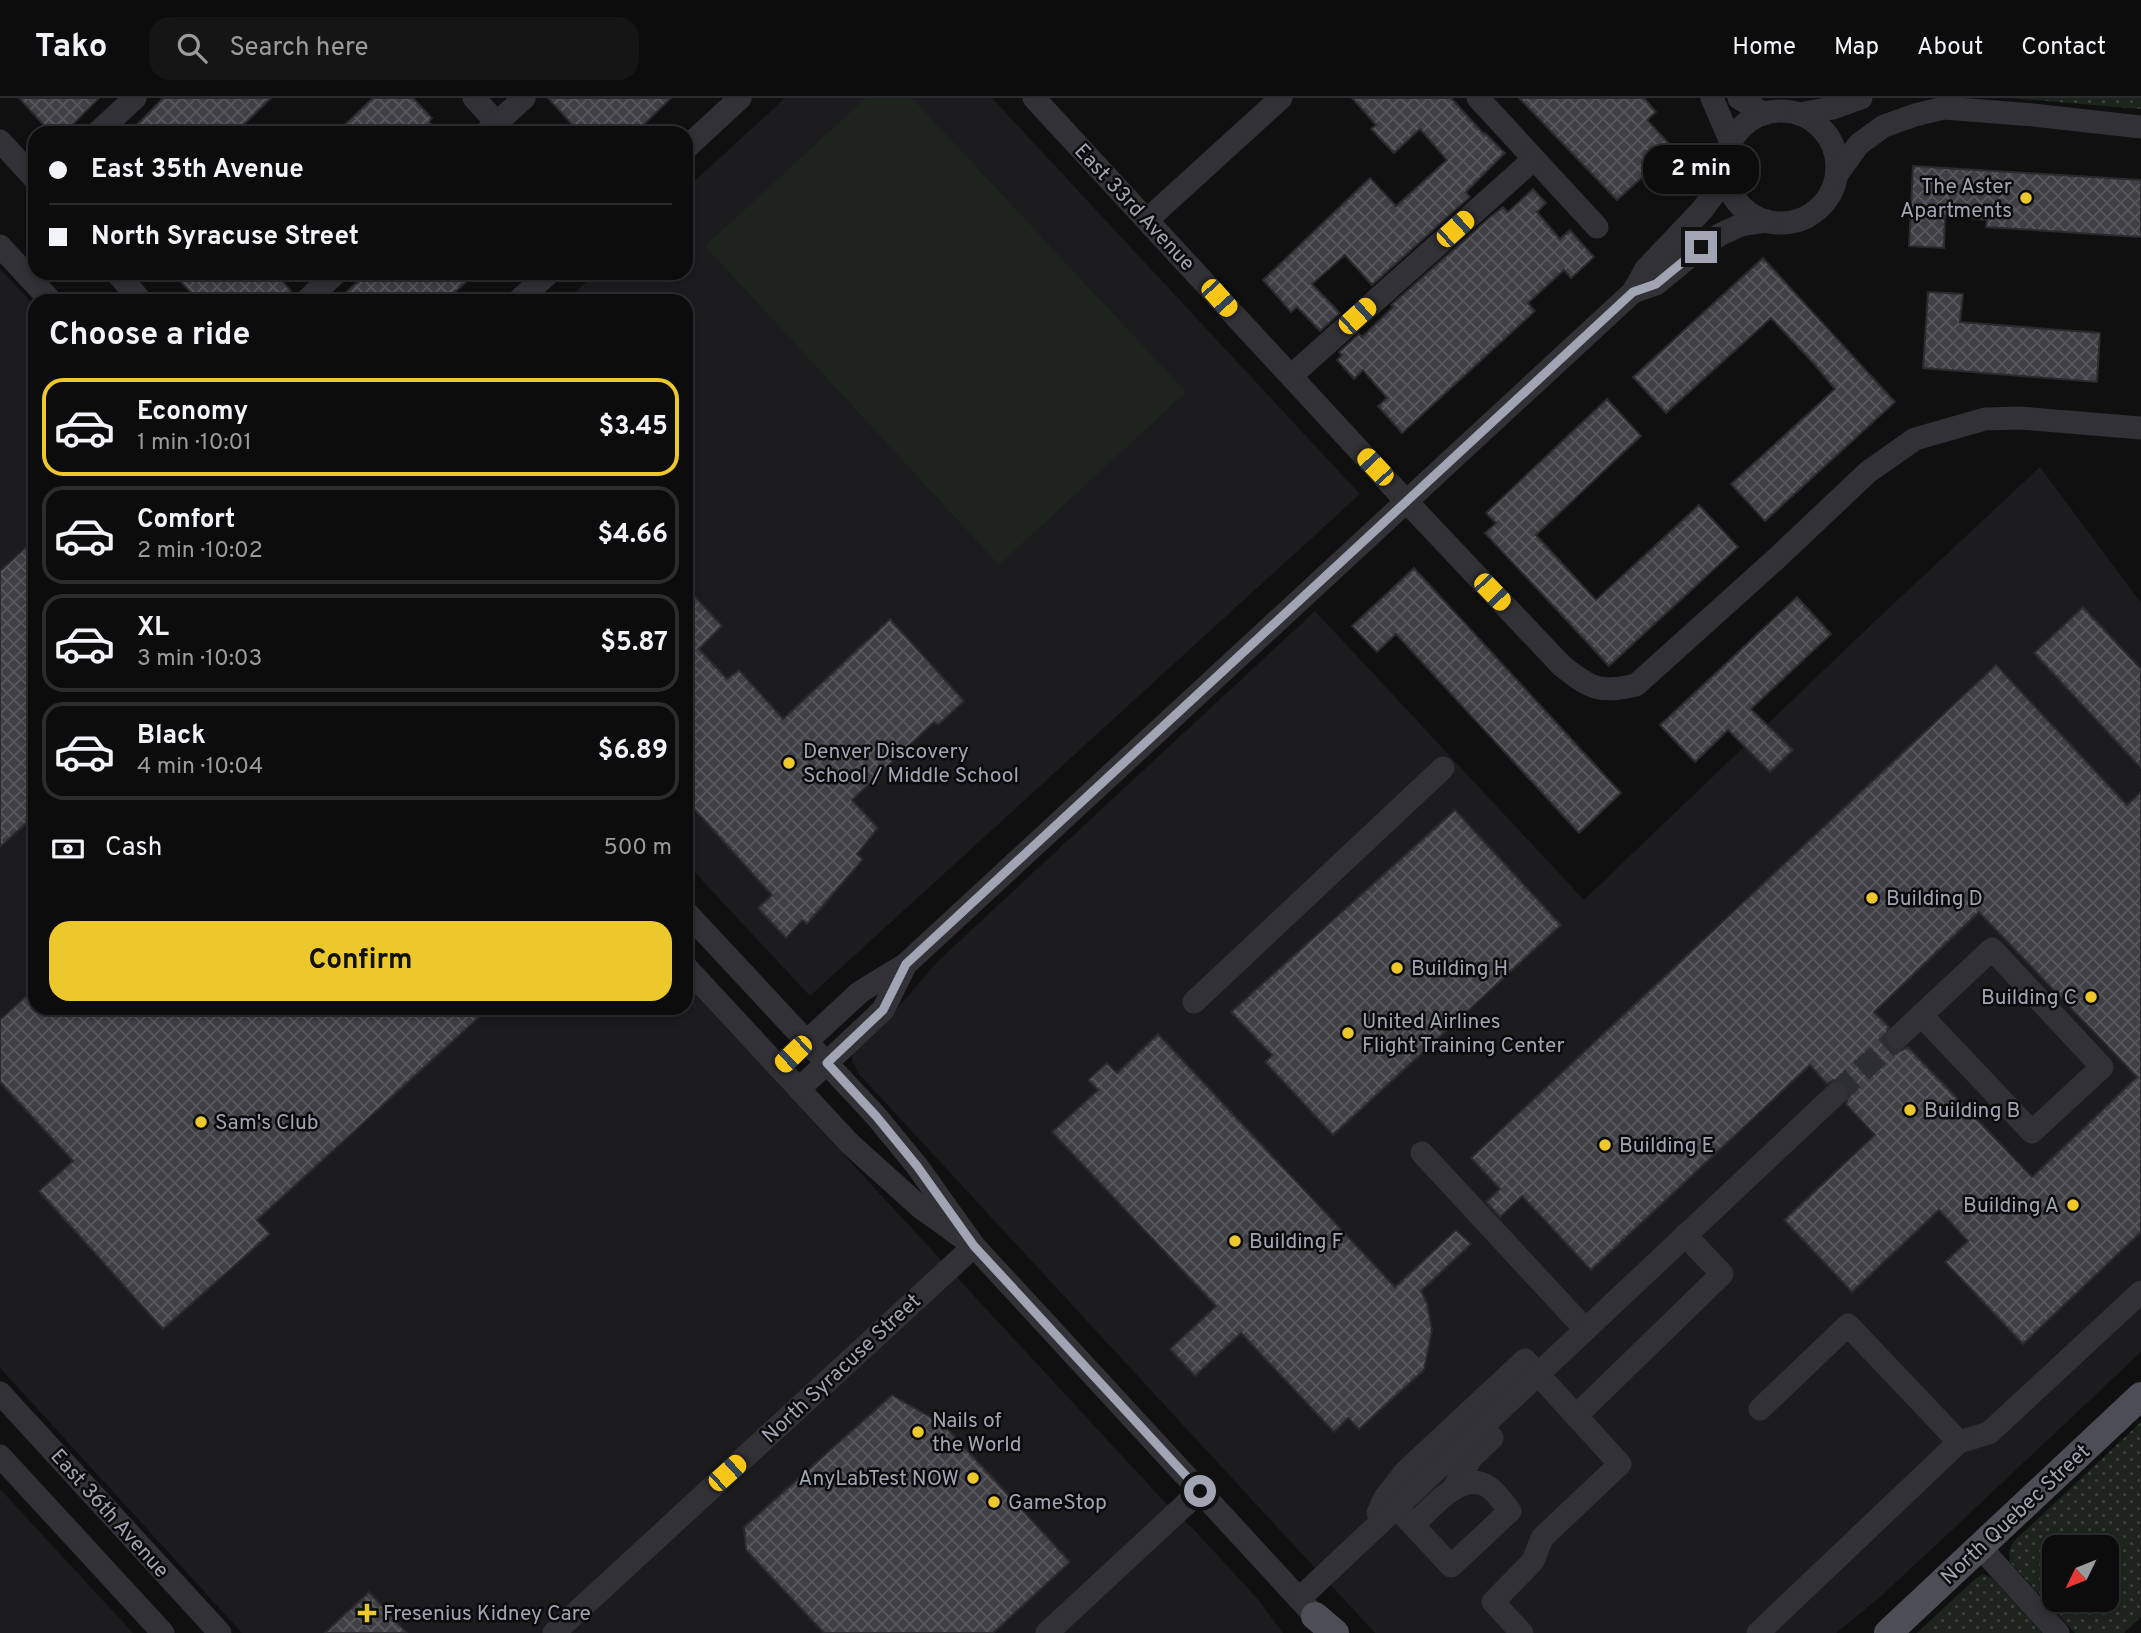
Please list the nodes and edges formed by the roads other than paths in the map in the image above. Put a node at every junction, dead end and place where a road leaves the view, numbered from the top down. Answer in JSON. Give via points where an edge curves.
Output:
{"nodes":[{"id":1,"x":135,"y":98,"type":"edge"},
{"id":2,"x":474,"y":98,"type":"edge"},
{"id":3,"x":524,"y":98,"type":"edge"},
{"id":4,"x":740,"y":98,"type":"edge"},
{"id":5,"x":1034,"y":98,"type":"edge"},
{"id":6,"x":1281,"y":98,"type":"edge"},
{"id":7,"x":1478,"y":98,"type":"edge"},
{"id":8,"x":1712,"y":98,"type":"edge"},
{"id":9,"x":1740,"y":98,"type":"edge"},
{"id":10,"x":1861,"y":98,"type":"edge"},
{"id":11,"x":1764,"y":114,"type":"junction"},
{"id":12,"x":1799,"y":114,"type":"junction"},
{"id":13,"x":105,"y":126,"type":"edge"},
{"id":14,"x":493,"y":126,"type":"edge"},
{"id":15,"x":500,"y":126,"type":"edge"},
{"id":16,"x":2141,"y":127,"type":"edge"},
{"id":17,"x":0,"y":141,"type":"edge"},
{"id":18,"x":693,"y":142,"type":"edge"},
{"id":19,"x":1731,"y":142,"type":"junction"},
{"id":20,"x":1534,"y":159,"type":"junction"},
{"id":21,"x":1725,"y":168,"type":"junction"},
{"id":22,"x":28,"y":171,"type":"edge"},
{"id":23,"x":1837,"y":174,"type":"junction"},
{"id":24,"x":1147,"y":220,"type":"junction"},
{"id":25,"x":1767,"y":221,"type":"junction"},
{"id":26,"x":1597,"y":227,"type":"dead end"},
{"id":27,"x":0,"y":246,"type":"edge"},
{"id":28,"x":28,"y":276,"type":"edge"},
{"id":29,"x":32,"y":280,"type":"edge"},
{"id":30,"x":123,"y":280,"type":"edge"},
{"id":31,"x":328,"y":280,"type":"edge"},
{"id":32,"x":541,"y":280,"type":"edge"},
{"id":33,"x":1633,"y":292,"type":"junction"},
{"id":34,"x":45,"y":294,"type":"edge"},
{"id":35,"x":135,"y":294,"type":"edge"},
{"id":36,"x":314,"y":294,"type":"edge"},
{"id":37,"x":525,"y":294,"type":"edge"},
{"id":38,"x":1291,"y":376,"type":"junction"},
{"id":39,"x":2141,"y":428,"type":"edge"},
{"id":40,"x":1406,"y":501,"type":"junction"},
{"id":41,"x":1443,"y":768,"type":"dead end"},
{"id":42,"x":693,"y":919,"type":"edge"},
{"id":43,"x":906,"y":964,"type":"junction"},
{"id":44,"x":693,"y":975,"type":"edge"},
{"id":45,"x":1194,"y":1002,"type":"dead end"},
{"id":46,"x":1921,"y":1015,"type":"junction"},
{"id":47,"x":1898,"y":1037,"type":"tunnel mouth"},
{"id":48,"x":807,"y":1041,"type":"junction"},
{"id":49,"x":827,"y":1063,"type":"junction"},
{"id":50,"x":779,"y":1068,"type":"junction"},
{"id":51,"x":799,"y":1089,"type":"junction"},
{"id":52,"x":1836,"y":1094,"type":"tunnel mouth"},
{"id":53,"x":1422,"y":1153,"type":"dead end"},
{"id":54,"x":1685,"y":1235,"type":"junction"},
{"id":55,"x":974,"y":1246,"type":"junction"},
{"id":56,"x":2141,"y":1292,"type":"edge"},
{"id":57,"x":1585,"y":1329,"type":"junction"},
{"id":58,"x":1536,"y":1373,"type":"junction"},
{"id":59,"x":0,"y":1393,"type":"edge"},
{"id":60,"x":2141,"y":1396,"type":"edge"},
{"id":61,"x":1760,"y":1409,"type":"dead end"},
{"id":62,"x":1576,"y":1416,"type":"junction"},
{"id":63,"x":1959,"y":1442,"type":"junction"},
{"id":64,"x":0,"y":1456,"type":"edge"},
{"id":65,"x":1454,"y":1487,"type":"junction"},
{"id":66,"x":1200,"y":1491,"type":"junction"},
{"id":67,"x":1396,"y":1507,"type":"junction"},
{"id":68,"x":1413,"y":1525,"type":"junction"},
{"id":69,"x":1369,"y":1532,"type":"junction"},
{"id":70,"x":1980,"y":1547,"type":"junction"},
{"id":71,"x":1320,"y":1620,"type":"edge"},
{"id":72,"x":163,"y":1633,"type":"edge"},
{"id":73,"x":220,"y":1633,"type":"edge"},
{"id":74,"x":554,"y":1633,"type":"edge"},
{"id":75,"x":1047,"y":1633,"type":"edge"},
{"id":76,"x":1522,"y":1633,"type":"edge"},
{"id":77,"x":1758,"y":1633,"type":"edge"},
{"id":78,"x":1888,"y":1633,"type":"edge"},
{"id":79,"x":2057,"y":1633,"type":"edge"}],
"edges":[{"from":1,"to":13,"type":"street"},
{"from":2,"to":14,"type":"street"},
{"from":3,"to":15,"type":"street"},
{"from":4,"to":18,"type":"street"},
{"from":5,"to":24,"type":"street","name":"East 33rd Avenue"},
{"from":6,"to":24,"type":"street"},
{"from":7,"to":20,"type":"street"},
{"from":8,"to":19,"type":"street"},
{"from":9,"to":11,"type":"street"},
{"from":10,"to":12,"type":"street"},
{"from":11,"to":12,"type":"street"},
{"from":11,"to":19,"type":"street","via":[[1748,122]]},
{"from":12,"to":23,"type":"street","via":[[1816,123],[1828,137],[1836,155]]},
{"from":16,"to":23,"type":"street","via":[[1944,108],[1884,126],[1859,144]]},
{"from":17,"to":22,"type":"street"},
{"from":19,"to":21,"type":"street"},
{"from":20,"to":26,"type":"street"},
{"from":20,"to":38,"type":"street"},
{"from":21,"to":25,"type":"street","via":[[1737,201]]},
{"from":21,"to":33,"type":"street","via":[[1714,194],[1646,269]]},
{"from":23,"to":25,"type":"street","via":[[1831,192],[1812,213],[1786,223]]},
{"from":24,"to":38,"type":"street","name":"East 33rd Avenue"},
{"from":25,"to":33,"type":"street","via":[[1721,234],[1656,284]]},
{"from":27,"to":28,"type":"street"},
{"from":29,"to":34,"type":"street"},
{"from":30,"to":35,"type":"street"},
{"from":31,"to":36,"type":"street"},
{"from":32,"to":37,"type":"street"},
{"from":33,"to":40,"type":"street"},
{"from":38,"to":40,"type":"street","name":"East 33rd Avenue"},
{"from":39,"to":40,"type":"street","name":"East 33rd Avenue","via":[[1985,419],[1914,439],[1868,472],[1636,685],[1612,691],[1585,684],[1562,666]]},
{"from":40,"to":43,"type":"street"},
{"from":41,"to":45,"type":"street"},
{"from":42,"to":48,"type":"street"},
{"from":43,"to":48,"type":"street","via":[[860,992]]},
{"from":43,"to":49,"type":"street","via":[[883,1010]]},
{"from":44,"to":50,"type":"street"},
{"from":46,"to":46,"type":"street","via":[[1992,949],[2102,1067],[2032,1132]]},
{"from":46,"to":47,"type":"street"},
{"from":48,"to":49,"type":"street"},
{"from":48,"to":50,"type":"street"},
{"from":49,"to":51,"type":"street"},
{"from":49,"to":55,"type":"street","via":[[917,1166]]},
{"from":50,"to":51,"type":"street"},
{"from":51,"to":55,"type":"street","via":[[885,1177]]},
{"from":52,"to":54,"type":"street"},
{"from":53,"to":57,"type":"street"},
{"from":54,"to":57,"type":"street"},
{"from":54,"to":62,"type":"street","via":[[1722,1274]]},
{"from":55,"to":66,"type":"street"},
{"from":55,"to":74,"type":"street","name":"North Syracuse Street"},
{"from":56,"to":63,"type":"street","via":[[1989,1433]]},
{"from":57,"to":58,"type":"street"},
{"from":58,"to":62,"type":"street"},
{"from":58,"to":65,"type":"street"},
{"from":58,"to":67,"type":"street"},
{"from":58,"to":69,"type":"street","via":[[1405,1472],[1384,1499]]},
{"from":59,"to":73,"type":"street","name":"East 36th Avenue"},
{"from":60,"to":70,"type":"main road","name":"North Quebec Street"},
{"from":61,"to":63,"type":"street","via":[[1848,1325]]},
{"from":62,"to":76,"type":"street","via":[[1620,1464],[1542,1538],[1533,1561],[1493,1602]]},
{"from":63,"to":77,"type":"street"},
{"from":64,"to":72,"type":"street","name":"East 36th Avenue"},
{"from":65,"to":68,"type":"street"},
{"from":65,"to":68,"type":"street","via":[[1487,1485],[1510,1511],[1451,1566]]},
{"from":66,"to":71,"type":"street"},
{"from":66,"to":75,"type":"street"},
{"from":67,"to":68,"type":"street"},
{"from":67,"to":69,"type":"street"},
{"from":69,"to":71,"type":"street"},
{"from":70,"to":78,"type":"main road","name":"North Quebec Street"},
{"from":70,"to":79,"type":"street"}]}
